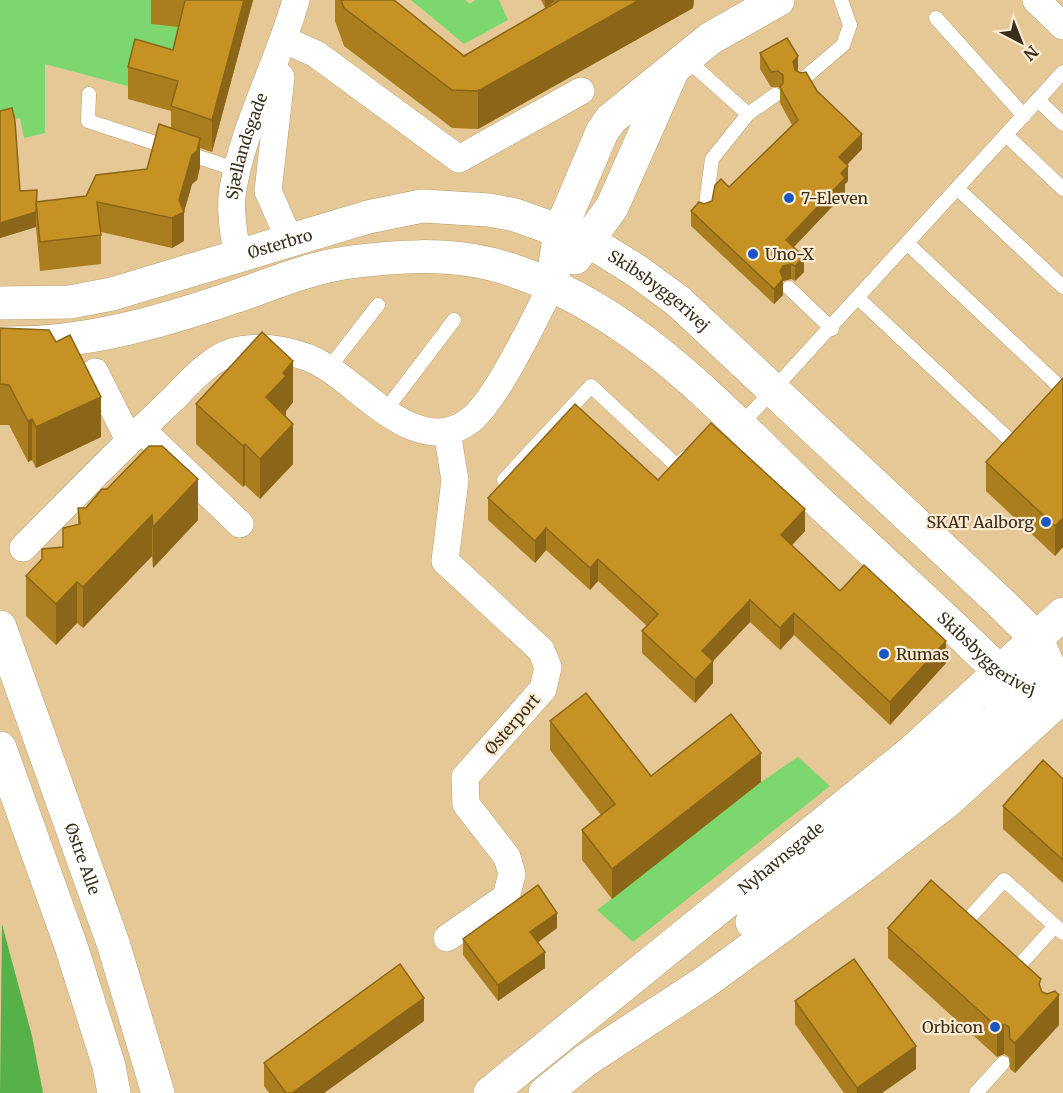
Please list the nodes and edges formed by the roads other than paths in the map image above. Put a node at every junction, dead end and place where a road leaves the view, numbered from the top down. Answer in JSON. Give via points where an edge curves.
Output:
{"nodes":[{"id":1,"x":296,"y":0,"type":"edge"},
{"id":2,"x":841,"y":0,"type":"edge"},
{"id":3,"x":1036,"y":0,"type":"edge"},
{"id":4,"x":764,"y":3,"type":"edge"},
{"id":5,"x":936,"y":18,"type":"dead end"},
{"id":6,"x":1063,"y":26,"type":"edge"},
{"id":7,"x":285,"y":40,"type":"junction"},
{"id":8,"x":680,"y":62,"type":"junction"},
{"id":9,"x":1063,"y":72,"type":"edge"},
{"id":10,"x":802,"y":80,"type":"edge"},
{"id":11,"x":581,"y":91,"type":"dead end"},
{"id":12,"x":89,"y":94,"type":"dead end"},
{"id":13,"x":775,"y":95,"type":"dead end"},
{"id":14,"x":1038,"y":100,"type":"junction"},
{"id":15,"x":748,"y":114,"type":"junction"},
{"id":16,"x":1024,"y":116,"type":"junction"},
{"id":17,"x":1063,"y":124,"type":"edge"},
{"id":18,"x":1006,"y":135,"type":"junction"},
{"id":19,"x":238,"y":170,"type":"junction"},
{"id":20,"x":958,"y":189,"type":"junction"},
{"id":21,"x":1063,"y":189,"type":"edge"},
{"id":22,"x":705,"y":211,"type":"edge"},
{"id":23,"x":574,"y":236,"type":"junction"},
{"id":24,"x":290,"y":241,"type":"junction"},
{"id":25,"x":908,"y":244,"type":"junction"},
{"id":26,"x":237,"y":258,"type":"junction"},
{"id":27,"x":552,"y":285,"type":"junction"},
{"id":28,"x":1063,"y":287,"type":"edge"},
{"id":29,"x":789,"y":288,"type":"dead end"},
{"id":30,"x":858,"y":298,"type":"junction"},
{"id":31,"x":0,"y":303,"type":"edge"},
{"id":32,"x":378,"y":305,"type":"dead end"},
{"id":33,"x":454,"y":320,"type":"dead end"},
{"id":34,"x":831,"y":328,"type":"junction"},
{"id":35,"x":0,"y":343,"type":"edge"},
{"id":36,"x":329,"y":368,"type":"junction"},
{"id":37,"x":95,"y":372,"type":"dead end"},
{"id":38,"x":1063,"y":390,"type":"edge"},
{"id":39,"x":775,"y":391,"type":"junction"},
{"id":40,"x":385,"y":411,"type":"junction"},
{"id":41,"x":732,"y":429,"type":"junction"},
{"id":42,"x":1032,"y":429,"type":"edge"},
{"id":43,"x":447,"y":432,"type":"junction"},
{"id":44,"x":135,"y":434,"type":"junction"},
{"id":45,"x":699,"y":443,"type":"edge"},
{"id":46,"x":504,"y":480,"type":"edge"},
{"id":47,"x":240,"y":524,"type":"dead end"},
{"id":48,"x":23,"y":548,"type":"dead end"},
{"id":49,"x":1063,"y":614,"type":"edge"},
{"id":50,"x":0,"y":627,"type":"edge"},
{"id":51,"x":1037,"y":639,"type":"junction"},
{"id":52,"x":1063,"y":660,"type":"edge"},
{"id":53,"x":1013,"y":680,"type":"junction"},
{"id":54,"x":10,"y":692,"type":"edge"},
{"id":55,"x":1062,"y":698,"type":"edge"},
{"id":56,"x":0,"y":748,"type":"edge"},
{"id":57,"x":963,"y":926,"type":"edge"},
{"id":58,"x":1059,"y":930,"type":"edge"},
{"id":59,"x":447,"y":938,"type":"dead end"},
{"id":60,"x":1014,"y":971,"type":"edge"},
{"id":61,"x":586,"y":1060,"type":"junction"},
{"id":62,"x":1004,"y":1063,"type":"dead end"},
{"id":63,"x":114,"y":1093,"type":"edge"},
{"id":64,"x":158,"y":1093,"type":"edge"},
{"id":65,"x":490,"y":1093,"type":"edge"},
{"id":66,"x":545,"y":1093,"type":"edge"},
{"id":67,"x":976,"y":1093,"type":"edge"}],
"edges":[{"from":1,"to":7,"type":"street","name":"Sjællandsgade"},
{"from":2,"to":10,"type":"lane","via":[[850,25],[843,45]]},
{"from":3,"to":6,"type":"street"},
{"from":4,"to":8,"type":"street"},
{"from":5,"to":16,"type":"lane"},
{"from":7,"to":11,"type":"street","via":[[316,54],[459,159]]},
{"from":7,"to":19,"type":"street","name":"Sjællandsgade"},
{"from":7,"to":24,"type":"street","name":"Sjællandsgade","via":[[268,191]]},
{"from":8,"to":15,"type":"lane"},
{"from":8,"to":23,"type":"street","via":[[612,207]]},
{"from":9,"to":14,"type":"lane"},
{"from":12,"to":19,"type":"lane","via":[[88,121]]},
{"from":13,"to":15,"type":"lane"},
{"from":14,"to":16,"type":"lane"},
{"from":14,"to":17,"type":"lane"},
{"from":15,"to":22,"type":"lane","via":[[712,159]]},
{"from":16,"to":18,"type":"lane"},
{"from":18,"to":20,"type":"lane"},
{"from":18,"to":21,"type":"lane"},
{"from":19,"to":26,"type":"street","name":"Sjællandsgade","via":[[232,191]]},
{"from":20,"to":25,"type":"lane"},
{"from":20,"to":28,"type":"lane"},
{"from":23,"to":24,"type":"street","name":"Østerbro","via":[[506,213],[422,206],[368,217]]},
{"from":23,"to":27,"type":"street"},
{"from":23,"to":39,"type":"street","name":"Skibsbyggerivej","via":[[637,271],[678,301]]},
{"from":24,"to":26,"type":"street","name":"Østerbro"},
{"from":25,"to":30,"type":"lane"},
{"from":25,"to":38,"type":"lane"},
{"from":26,"to":31,"type":"street","name":"Østerbro","via":[[102,296],[37,304]]},
{"from":27,"to":35,"type":"street","via":[[490,264],[443,257],[348,262],[144,325],[84,338]]},
{"from":27,"to":41,"type":"street","name":"Skibsbyggerivej","via":[[632,331],[661,353]]},
{"from":27,"to":43,"type":"street","via":[[489,399],[472,418]]},
{"from":29,"to":34,"type":"lane"},
{"from":30,"to":34,"type":"lane"},
{"from":30,"to":42,"type":"lane","via":[[1016,446]]},
{"from":32,"to":36,"type":"lane"},
{"from":33,"to":40,"type":"lane"},
{"from":34,"to":39,"type":"lane"},
{"from":36,"to":40,"type":"street"},
{"from":36,"to":44,"type":"street","via":[[289,351],[231,352],[205,369]]},
{"from":37,"to":44,"type":"street"},
{"from":39,"to":41,"type":"lane"},
{"from":39,"to":51,"type":"street","name":"Skibsbyggerivej"},
{"from":40,"to":43,"type":"street","via":[[424,431]]},
{"from":41,"to":53,"type":"street","name":"Skibsbyggerivej"},
{"from":43,"to":59,"type":"street","name":"Østerport","via":[[455,480],[445,561],[541,650],[548,666],[543,690],[465,777],[466,804],[507,857],[512,874],[506,897]]},
{"from":44,"to":47,"type":"street"},
{"from":44,"to":48,"type":"street"},
{"from":45,"to":46,"type":"lane","via":[[677,466],[591,386]]},
{"from":49,"to":51,"type":"street","name":"Nyhavnsgade"},
{"from":50,"to":54,"type":"street","name":"Østre Alle"},
{"from":51,"to":53,"type":"street","name":"Nyhavnsgade"},
{"from":51,"to":55,"type":"street","name":"Skibsbyggerivej"},
{"from":52,"to":55,"type":"street","via":[[1059,681]]},
{"from":53,"to":55,"type":"street","name":"Skibsbyggerivej"},
{"from":53,"to":61,"type":"street","via":[[975,738]]},
{"from":53,"to":65,"type":"street","name":"Nyhavnsgade","via":[[914,750]]},
{"from":54,"to":64,"type":"street","name":"Østre Alle","via":[[113,943]]},
{"from":55,"to":61,"type":"street","via":[[945,803],[857,871],[705,982]]},
{"from":56,"to":63,"type":"street","via":[[71,946]]},
{"from":57,"to":58,"type":"lane","via":[[1004,880]]},
{"from":58,"to":60,"type":"lane"},
{"from":61,"to":66,"type":"street"},
{"from":62,"to":67,"type":"lane"}]}
